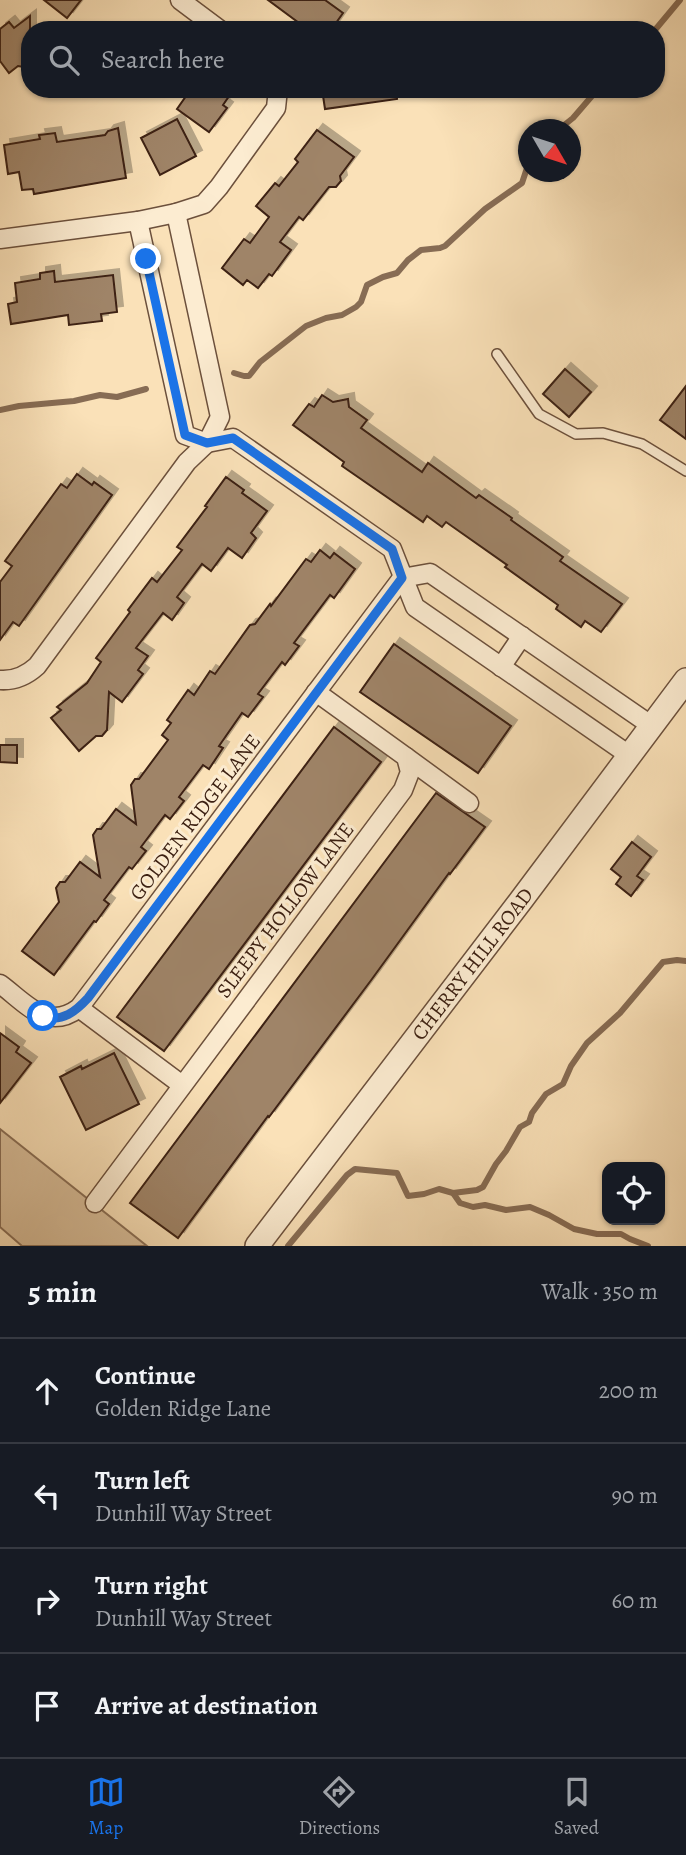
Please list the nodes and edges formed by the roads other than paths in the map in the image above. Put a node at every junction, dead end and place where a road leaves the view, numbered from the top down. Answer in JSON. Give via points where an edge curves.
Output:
{"nodes":[{"id":1,"x":180,"y":0,"type":"edge"},
{"id":2,"x":208,"y":21,"type":"edge"},
{"id":3,"x":277,"y":98,"type":"edge"},
{"id":4,"x":176,"y":213,"type":"junction"},
{"id":5,"x":138,"y":220,"type":"junction"},
{"id":6,"x":0,"y":239,"type":"edge"},
{"id":7,"x":497,"y":354,"type":"dead end"},
{"id":8,"x":207,"y":443,"type":"junction"},
{"id":9,"x":686,"y":471,"type":"edge"},
{"id":10,"x":402,"y":578,"type":"junction"},
{"id":11,"x":522,"y":636,"type":"junction"},
{"id":12,"x":501,"y":667,"type":"junction"},
{"id":13,"x":0,"y":680,"type":"edge"},
{"id":14,"x":686,"y":680,"type":"edge"},
{"id":15,"x":316,"y":692,"type":"junction"},
{"id":16,"x":652,"y":726,"type":"junction"},
{"id":17,"x":629,"y":755,"type":"junction"},
{"id":18,"x":406,"y":758,"type":"junction"},
{"id":19,"x":469,"y":803,"type":"dead end"},
{"id":20,"x":0,"y":984,"type":"edge"},
{"id":21,"x":79,"y":1008,"type":"junction"},
{"id":22,"x":182,"y":1085,"type":"junction"},
{"id":23,"x":94,"y":1203,"type":"dead end"},
{"id":24,"x":257,"y":1246,"type":"edge"}],
"edges":[{"from":1,"to":2,"type":"street"},
{"from":3,"to":4,"type":"street","via":[[276,108],[219,187],[204,204]]},
{"from":4,"to":5,"type":"street"},
{"from":4,"to":8,"type":"street","via":[[220,417]]},
{"from":5,"to":6,"type":"street"},
{"from":5,"to":8,"type":"street","via":[[185,435]]},
{"from":7,"to":9,"type":"lane","via":[[539,414],[576,434],[603,433],[642,444]]},
{"from":8,"to":10,"type":"street","via":[[233,438],[392,549]]},
{"from":8,"to":13,"type":"street","via":[[187,462],[37,666],[20,677]]},
{"from":10,"to":11,"type":"street","via":[[430,573]]},
{"from":10,"to":12,"type":"street","via":[[415,607]]},
{"from":10,"to":15,"type":"street","name":"GOLDEN RIDGE LANE"},
{"from":11,"to":12,"type":"street"},
{"from":11,"to":16,"type":"street"},
{"from":12,"to":17,"type":"street"},
{"from":14,"to":16,"type":"street","name":"CHERRY HILL ROAD"},
{"from":15,"to":18,"type":"street"},
{"from":15,"to":21,"type":"street","name":"GOLDEN RIDGE LANE"},
{"from":16,"to":17,"type":"street","name":"CHERRY HILL ROAD"},
{"from":17,"to":24,"type":"street","name":"CHERRY HILL ROAD"},
{"from":18,"to":19,"type":"street"},
{"from":18,"to":22,"type":"street","name":"SLEEPY HOLLOW LANE","via":[[410,772],[403,790]]},
{"from":20,"to":21,"type":"street","via":[[49,1018],[68,1016]]},
{"from":21,"to":22,"type":"street"},
{"from":22,"to":23,"type":"street","name":"SLEEPY HOLLOW LANE"}]}
